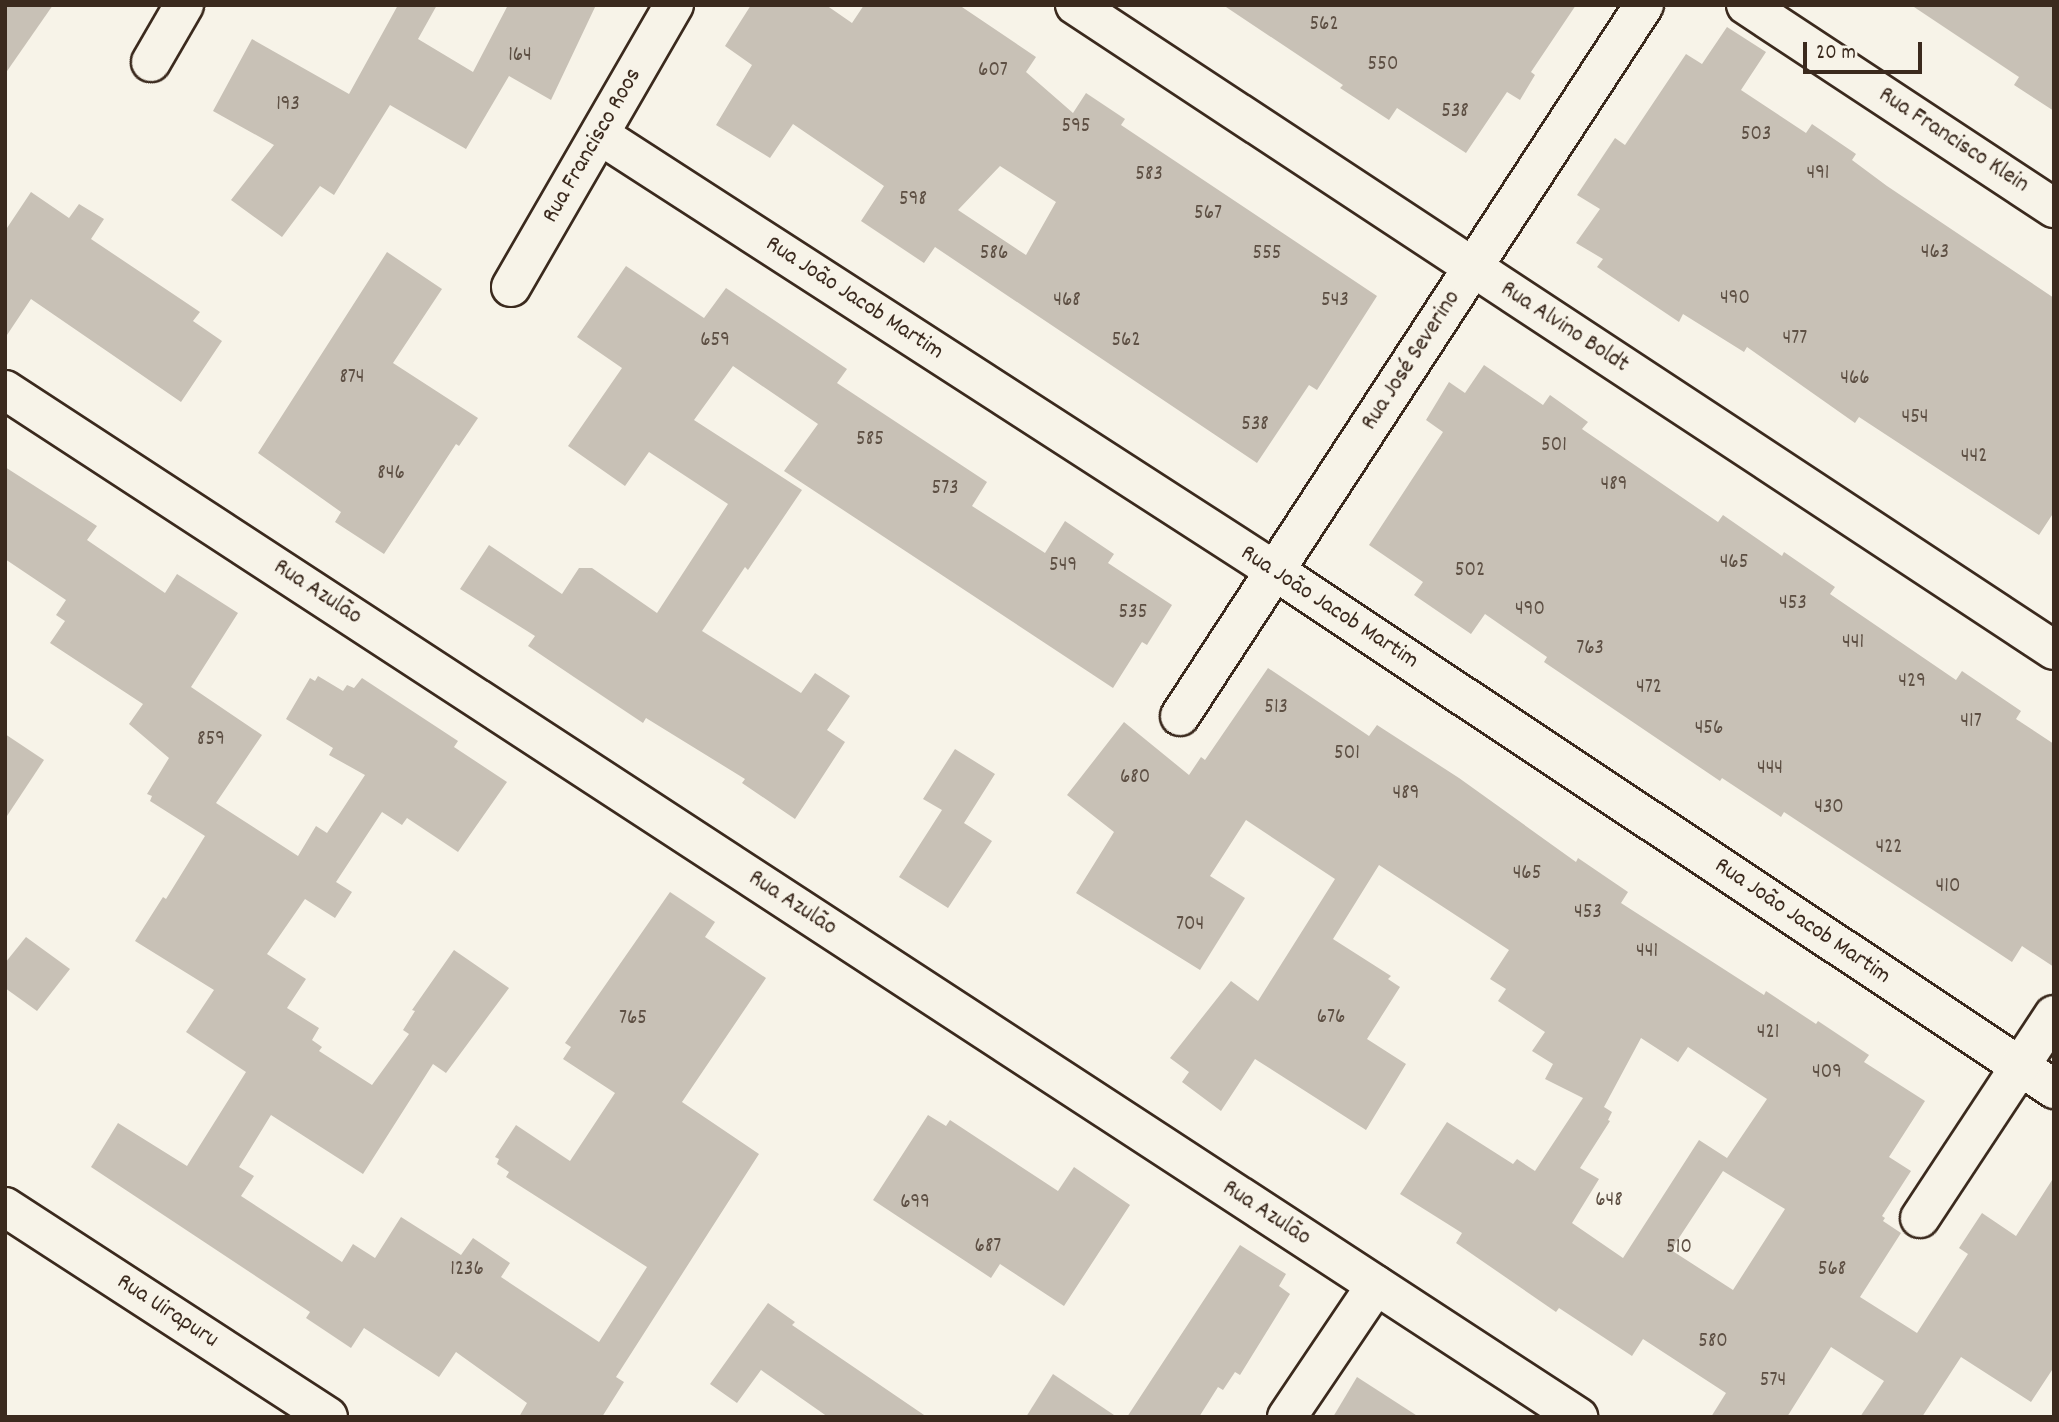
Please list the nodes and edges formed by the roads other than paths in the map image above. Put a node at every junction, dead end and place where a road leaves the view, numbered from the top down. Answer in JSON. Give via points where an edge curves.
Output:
{"nodes":[{"id":1,"x":184,"y":5,"type":"edge"},
{"id":2,"x":674,"y":5,"type":"edge"},
{"id":3,"x":1075,"y":5,"type":"edge"},
{"id":4,"x":1644,"y":5,"type":"edge"},
{"id":5,"x":1746,"y":5,"type":"edge"},
{"id":6,"x":151,"y":62,"type":"dead end"},
{"id":7,"x":600,"y":135,"type":"junction"},
{"id":8,"x":2054,"y":208,"type":"edge"},
{"id":9,"x":1473,"y":268,"type":"junction"},
{"id":10,"x":511,"y":287,"type":"dead end"},
{"id":11,"x":5,"y":390,"type":"edge"},
{"id":12,"x":1275,"y":571,"type":"junction"},
{"id":13,"x":2054,"y":650,"type":"edge"},
{"id":14,"x":1180,"y":716,"type":"dead end"},
{"id":15,"x":2054,"y":1015,"type":"edge"},
{"id":16,"x":2020,"y":1067,"type":"junction"},
{"id":17,"x":2054,"y":1089,"type":"edge"},
{"id":18,"x":5,"y":1207,"type":"edge"},
{"id":19,"x":1920,"y":1218,"type":"dead end"},
{"id":20,"x":1376,"y":1285,"type":"junction"},
{"id":21,"x":328,"y":1417,"type":"edge"},
{"id":22,"x":1287,"y":1417,"type":"edge"},
{"id":23,"x":1578,"y":1417,"type":"edge"}],
"edges":[{"from":1,"to":6,"type":"street"},
{"from":2,"to":7,"type":"street","name":"Rua Francisco Roos"},
{"from":3,"to":9,"type":"street","name":"Rua Alvino Boldt"},
{"from":4,"to":9,"type":"street","name":"Rua José Severino"},
{"from":5,"to":8,"type":"street","name":"Rua Francisco Klein"},
{"from":7,"to":10,"type":"street","name":"Rua Francisco Roos"},
{"from":7,"to":12,"type":"street","name":"Rua João Jacob Martim"},
{"from":9,"to":12,"type":"street","name":"Rua José Severino"},
{"from":9,"to":13,"type":"street","name":"Rua Alvino Boldt"},
{"from":11,"to":20,"type":"street","name":"Rua Azulão"},
{"from":12,"to":14,"type":"street","name":"Rua José Severino"},
{"from":12,"to":16,"type":"street","name":"Rua João Jacob Martim"},
{"from":15,"to":16,"type":"street"},
{"from":16,"to":17,"type":"street","name":"Rua João Jacob Martim"},
{"from":16,"to":19,"type":"street"},
{"from":18,"to":21,"type":"street","name":"Rua Uirapuru"},
{"from":20,"to":22,"type":"street"},
{"from":20,"to":23,"type":"street","name":"Rua Azulão"}]}
